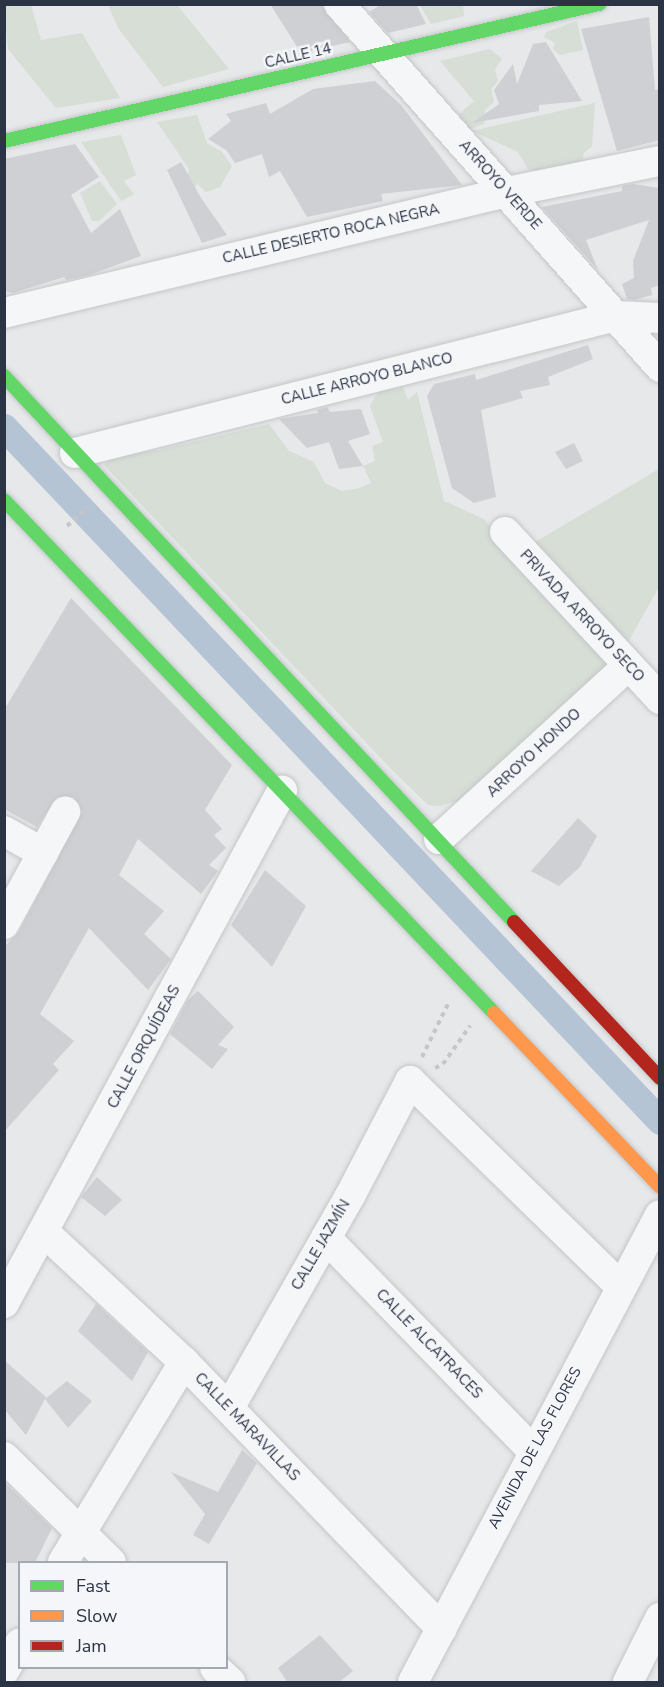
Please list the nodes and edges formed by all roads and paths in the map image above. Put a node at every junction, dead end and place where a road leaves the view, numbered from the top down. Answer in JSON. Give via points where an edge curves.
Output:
{"nodes":[{"id":1,"x":339,"y":4,"type":"edge"},
{"id":2,"x":600,"y":4,"type":"edge"},
{"id":3,"x":381,"y":54,"type":"junction"},
{"id":4,"x":4,"y":141,"type":"edge"},
{"id":5,"x":660,"y":161,"type":"edge"},
{"id":6,"x":507,"y":192,"type":"junction"},
{"id":7,"x":4,"y":313,"type":"edge"},
{"id":8,"x":616,"y":316,"type":"junction"},
{"id":9,"x":660,"y":318,"type":"edge"},
{"id":10,"x":660,"y":366,"type":"edge"},
{"id":11,"x":4,"y":376,"type":"edge"},
{"id":12,"x":75,"y":453,"type":"junction"},
{"id":13,"x":96,"y":499,"type":"dead end"},
{"id":14,"x":4,"y":500,"type":"edge"},
{"id":15,"x":64,"y":528,"type":"dead end"},
{"id":16,"x":505,"y":532,"type":"dead end"},
{"id":17,"x":628,"y":666,"type":"junction"},
{"id":18,"x":660,"y":699,"type":"edge"},
{"id":19,"x":282,"y":791,"type":"junction"},
{"id":20,"x":65,"y":812,"type":"dead end"},
{"id":21,"x":4,"y":831,"type":"edge"},
{"id":22,"x":439,"y":840,"type":"junction"},
{"id":23,"x":43,"y":852,"type":"junction"},
{"id":24,"x":4,"y":924,"type":"edge"},
{"id":25,"x":460,"y":980,"type":"junction"},
{"id":26,"x":485,"y":1005,"type":"junction"},
{"id":27,"x":660,"y":1078,"type":"edge"},
{"id":28,"x":410,"y":1081,"type":"junction"},
{"id":29,"x":660,"y":1187,"type":"edge"},
{"id":30,"x":660,"y":1215,"type":"edge"},
{"id":31,"x":44,"y":1232,"type":"junction"},
{"id":32,"x":326,"y":1238,"type":"junction"},
{"id":33,"x":621,"y":1287,"type":"junction"},
{"id":34,"x":4,"y":1303,"type":"edge"},
{"id":35,"x":184,"y":1362,"type":"junction"},
{"id":36,"x":229,"y":1408,"type":"junction"},
{"id":37,"x":533,"y":1451,"type":"junction"},
{"id":38,"x":4,"y":1457,"type":"edge"},
{"id":39,"x":80,"y":1531,"type":"junction"},
{"id":40,"x":64,"y":1561,"type":"edge"},
{"id":41,"x":109,"y":1561,"type":"edge"},
{"id":42,"x":660,"y":1618,"type":"edge"},
{"id":43,"x":442,"y":1629,"type":"junction"},
{"id":44,"x":18,"y":1646,"type":"edge"},
{"id":45,"x":216,"y":1669,"type":"edge"},
{"id":46,"x":4,"y":1671,"type":"edge"},
{"id":47,"x":230,"y":1683,"type":"edge"},
{"id":48,"x":413,"y":1683,"type":"edge"},
{"id":49,"x":628,"y":1683,"type":"edge"}],
"edges":[{"from":1,"to":3,"type":"street","name":"ARROYO VERDE"},
{"from":2,"to":3,"type":"street","name":"CALLE 14"},
{"from":3,"to":4,"type":"street","name":"CALLE 14"},
{"from":3,"to":6,"type":"street","name":"ARROYO VERDE"},
{"from":5,"to":6,"type":"street","name":"CALLE DESIERTO ROCA NEGRA"},
{"from":6,"to":7,"type":"street","name":"CALLE DESIERTO ROCA NEGRA"},
{"from":6,"to":8,"type":"street","name":"ARROYO VERDE"},
{"from":8,"to":9,"type":"street","name":"CALLE ARROYO BLANCO"},
{"from":8,"to":10,"type":"street","name":"ARROYO VERDE"},
{"from":8,"to":12,"type":"street","name":"CALLE ARROYO BLANCO"},
{"from":11,"to":12,"type":"street"},
{"from":12,"to":22,"type":"street"},
{"from":13,"to":15,"type":"path"},
{"from":14,"to":19,"type":"street"},
{"from":16,"to":17,"type":"street","name":"PRIVADA ARROYO SECO"},
{"from":17,"to":18,"type":"street","name":"PRIVADA ARROYO SECO"},
{"from":17,"to":22,"type":"street","name":"ARROYO HONDO"},
{"from":19,"to":25,"type":"street"},
{"from":19,"to":31,"type":"street","name":"CALLE ORQUÍDEAS"},
{"from":20,"to":23,"type":"street"},
{"from":21,"to":23,"type":"street"},
{"from":22,"to":27,"type":"street"},
{"from":23,"to":24,"type":"street"},
{"from":25,"to":26,"type":"street"},
{"from":25,"to":28,"type":"path"},
{"from":26,"to":28,"type":"path","via":[[443,1064]]},
{"from":26,"to":29,"type":"street"},
{"from":28,"to":32,"type":"street","name":"CALLE JAZMÍN"},
{"from":28,"to":33,"type":"street"},
{"from":30,"to":33,"type":"street","name":"AVENIDA DE LAS FLORES"},
{"from":31,"to":34,"type":"street","name":"CALLE ORQUÍDEAS"},
{"from":31,"to":35,"type":"street","name":"CALLE MARAVILLAS"},
{"from":32,"to":36,"type":"street","name":"CALLE JAZMÍN"},
{"from":32,"to":37,"type":"street","name":"CALLE ALCATRACES"},
{"from":33,"to":37,"type":"street","name":"AVENIDA DE LAS FLORES"},
{"from":35,"to":36,"type":"street","name":"CALLE MARAVILLAS"},
{"from":35,"to":39,"type":"street"},
{"from":36,"to":43,"type":"street","name":"CALLE MARAVILLAS"},
{"from":37,"to":43,"type":"street","name":"AVENIDA DE LAS FLORES"},
{"from":38,"to":39,"type":"street"},
{"from":39,"to":40,"type":"street"},
{"from":39,"to":41,"type":"street"},
{"from":42,"to":49,"type":"street"},
{"from":43,"to":48,"type":"street","name":"AVENIDA DE LAS FLORES"},
{"from":44,"to":46,"type":"street"},
{"from":45,"to":47,"type":"street"}]}
